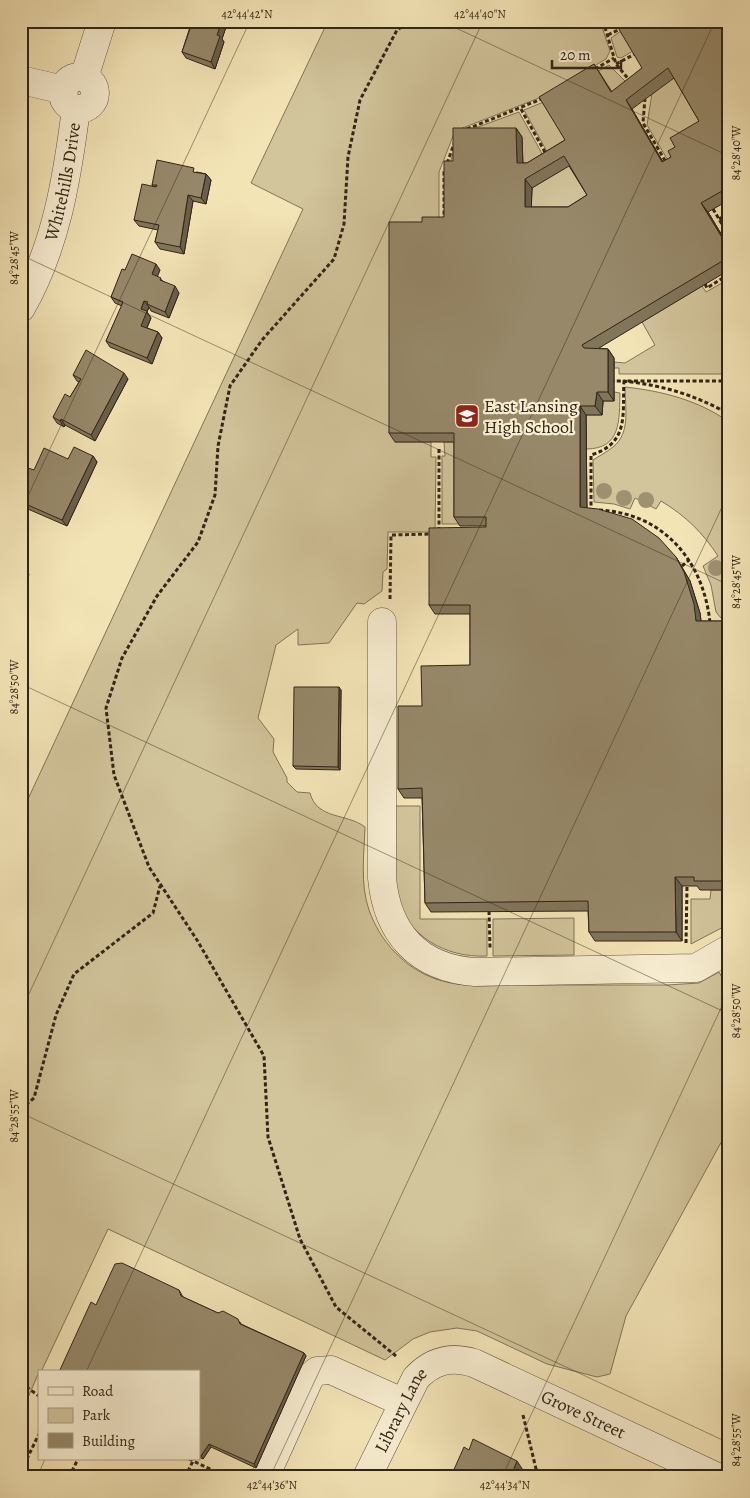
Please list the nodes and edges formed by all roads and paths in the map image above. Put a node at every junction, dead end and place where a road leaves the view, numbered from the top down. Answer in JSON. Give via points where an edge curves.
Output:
{"nodes":[{"id":1,"x":102,"y":21,"type":"edge"},
{"id":2,"x":412,"y":21,"type":"edge"},
{"id":3,"x":603,"y":21,"type":"edge"},
{"id":4,"x":620,"y":29,"type":"edge"},
{"id":5,"x":608,"y":35,"type":"junction"},
{"id":6,"x":635,"y":54,"type":"edge"},
{"id":7,"x":614,"y":58,"type":"junction"},
{"id":8,"x":616,"y":64,"type":"junction"},
{"id":9,"x":589,"y":73,"type":"edge"},
{"id":10,"x":21,"y":80,"type":"edge"},
{"id":11,"x":636,"y":88,"type":"edge"},
{"id":12,"x":75,"y":92,"type":"junction"},
{"id":13,"x":547,"y":97,"type":"edge"},
{"id":14,"x":645,"y":98,"type":"edge"},
{"id":15,"x":520,"y":109,"type":"junction"},
{"id":16,"x":550,"y":162,"type":"edge"},
{"id":17,"x":671,"y":170,"type":"edge"},
{"id":18,"x":713,"y":209,"type":"edge"},
{"id":19,"x":729,"y":213,"type":"edge"},
{"id":20,"x":718,"y":219,"type":"junction"},
{"id":21,"x":444,"y":226,"type":"edge"},
{"id":22,"x":729,"y":236,"type":"edge"},
{"id":23,"x":729,"y":274,"type":"edge"},
{"id":24,"x":705,"y":284,"type":"edge"},
{"id":25,"x":21,"y":308,"type":"edge"},
{"id":26,"x":614,"y":381,"type":"dead end"},
{"id":27,"x":624,"y":381,"type":"junction"},
{"id":28,"x":728,"y":381,"type":"edge"},
{"id":29,"x":722,"y":410,"type":"junction"},
{"id":30,"x":729,"y":414,"type":"edge"},
{"id":31,"x":439,"y":447,"type":"edge"},
{"id":32,"x":658,"y":529,"type":"junction"},
{"id":33,"x":653,"y":537,"type":"edge"},
{"id":34,"x":689,"y":560,"type":"junction"},
{"id":35,"x":682,"y":566,"type":"edge"},
{"id":36,"x":382,"y":622,"type":"joint"},
{"id":37,"x":719,"y":623,"type":"edge"},
{"id":38,"x":160,"y":885,"type":"junction"},
{"id":39,"x":687,"y":886,"type":"edge"},
{"id":40,"x":489,"y":911,"type":"edge"},
{"id":41,"x":686,"y":949,"type":"dead end"},
{"id":42,"x":729,"y":949,"type":"edge"},
{"id":43,"x":490,"y":970,"type":"junction"},
{"id":44,"x":21,"y":1109,"type":"edge"},
{"id":45,"x":396,"y":1356,"type":"dead end"},
{"id":46,"x":448,"y":1358,"type":"joint"},
{"id":47,"x":21,"y":1383,"type":"edge"},
{"id":48,"x":38,"y":1395,"type":"edge"},
{"id":49,"x":402,"y":1402,"type":"junction"},
{"id":50,"x":523,"y":1415,"type":"dead end"},
{"id":51,"x":38,"y":1436,"type":"edge"},
{"id":52,"x":78,"y":1460,"type":"edge"},
{"id":53,"x":191,"y":1460,"type":"edge"},
{"id":54,"x":21,"y":1471,"type":"edge"},
{"id":55,"x":69,"y":1477,"type":"edge"},
{"id":56,"x":186,"y":1477,"type":"edge"},
{"id":57,"x":227,"y":1477,"type":"edge"},
{"id":58,"x":265,"y":1477,"type":"edge"},
{"id":59,"x":368,"y":1477,"type":"edge"},
{"id":60,"x":538,"y":1477,"type":"edge"},
{"id":61,"x":717,"y":1477,"type":"edge"}],
"edges":[{"from":1,"to":12,"type":"street","name":"Whitehills Drive"},
{"from":2,"to":38,"type":"path","via":[[398,30],[360,100],[348,157],[344,224],[334,259],[262,340],[230,386],[218,446],[215,495],[198,542],[157,596],[122,658],[106,708],[114,776],[149,867]]},
{"from":3,"to":5,"type":"path"},
{"from":4,"to":5,"type":"path"},
{"from":5,"to":7,"type":"path"},
{"from":6,"to":8,"type":"path"},
{"from":7,"to":8,"type":"path"},
{"from":7,"to":9,"type":"path"},
{"from":8,"to":11,"type":"path"},
{"from":10,"to":12,"type":"street"},
{"from":12,"to":25,"type":"street","name":"Whitehills Drive","via":[[60,211],[47,255]]},
{"from":13,"to":15,"type":"path"},
{"from":14,"to":17,"type":"path","via":[[644,123]]},
{"from":15,"to":16,"type":"path"},
{"from":15,"to":21,"type":"path","via":[[458,133],[444,172]]},
{"from":18,"to":20,"type":"path"},
{"from":19,"to":20,"type":"path"},
{"from":20,"to":22,"type":"path"},
{"from":23,"to":24,"type":"path","via":[[707,288]]},
{"from":26,"to":27,"type":"path"},
{"from":27,"to":28,"type":"path"},
{"from":27,"to":29,"type":"path","via":[[658,385],[696,396]]},
{"from":27,"to":32,"type":"path","via":[[622,430],[608,447],[591,455],[591,510],[626,514]]},
{"from":28,"to":29,"type":"path"},
{"from":29,"to":30,"type":"path"},
{"from":31,"to":36,"type":"path","via":[[439,534],[391,535],[389,622]]},
{"from":32,"to":33,"type":"path"},
{"from":32,"to":34,"type":"path","via":[[675,542]]},
{"from":34,"to":35,"type":"path"},
{"from":34,"to":37,"type":"path","via":[[704,590],[710,623]]},
{"from":36,"to":43,"type":"street","via":[[382,878],[388,912],[407,942],[431,961],[460,971]]},
{"from":38,"to":44,"type":"path","via":[[153,913],[74,974],[56,1015],[34,1098]]},
{"from":38,"to":45,"type":"path","via":[[197,940],[264,1056],[268,1137],[300,1239],[336,1307]]},
{"from":39,"to":41,"type":"path"},
{"from":40,"to":43,"type":"path"},
{"from":42,"to":43,"type":"street","via":[[696,968]]},
{"from":46,"to":49,"type":"street","name":"Library Lane","via":[[424,1369]]},
{"from":46,"to":61,"type":"street","name":"Grove Street","via":[[474,1362]]},
{"from":47,"to":48,"type":"path"},
{"from":49,"to":58,"type":"street","via":[[331,1370],[317,1371],[310,1377]]},
{"from":49,"to":59,"type":"street","name":"Library Lane"},
{"from":50,"to":60,"type":"path"},
{"from":51,"to":54,"type":"path"},
{"from":52,"to":55,"type":"path"},
{"from":53,"to":56,"type":"path"},
{"from":53,"to":57,"type":"path"}]}
